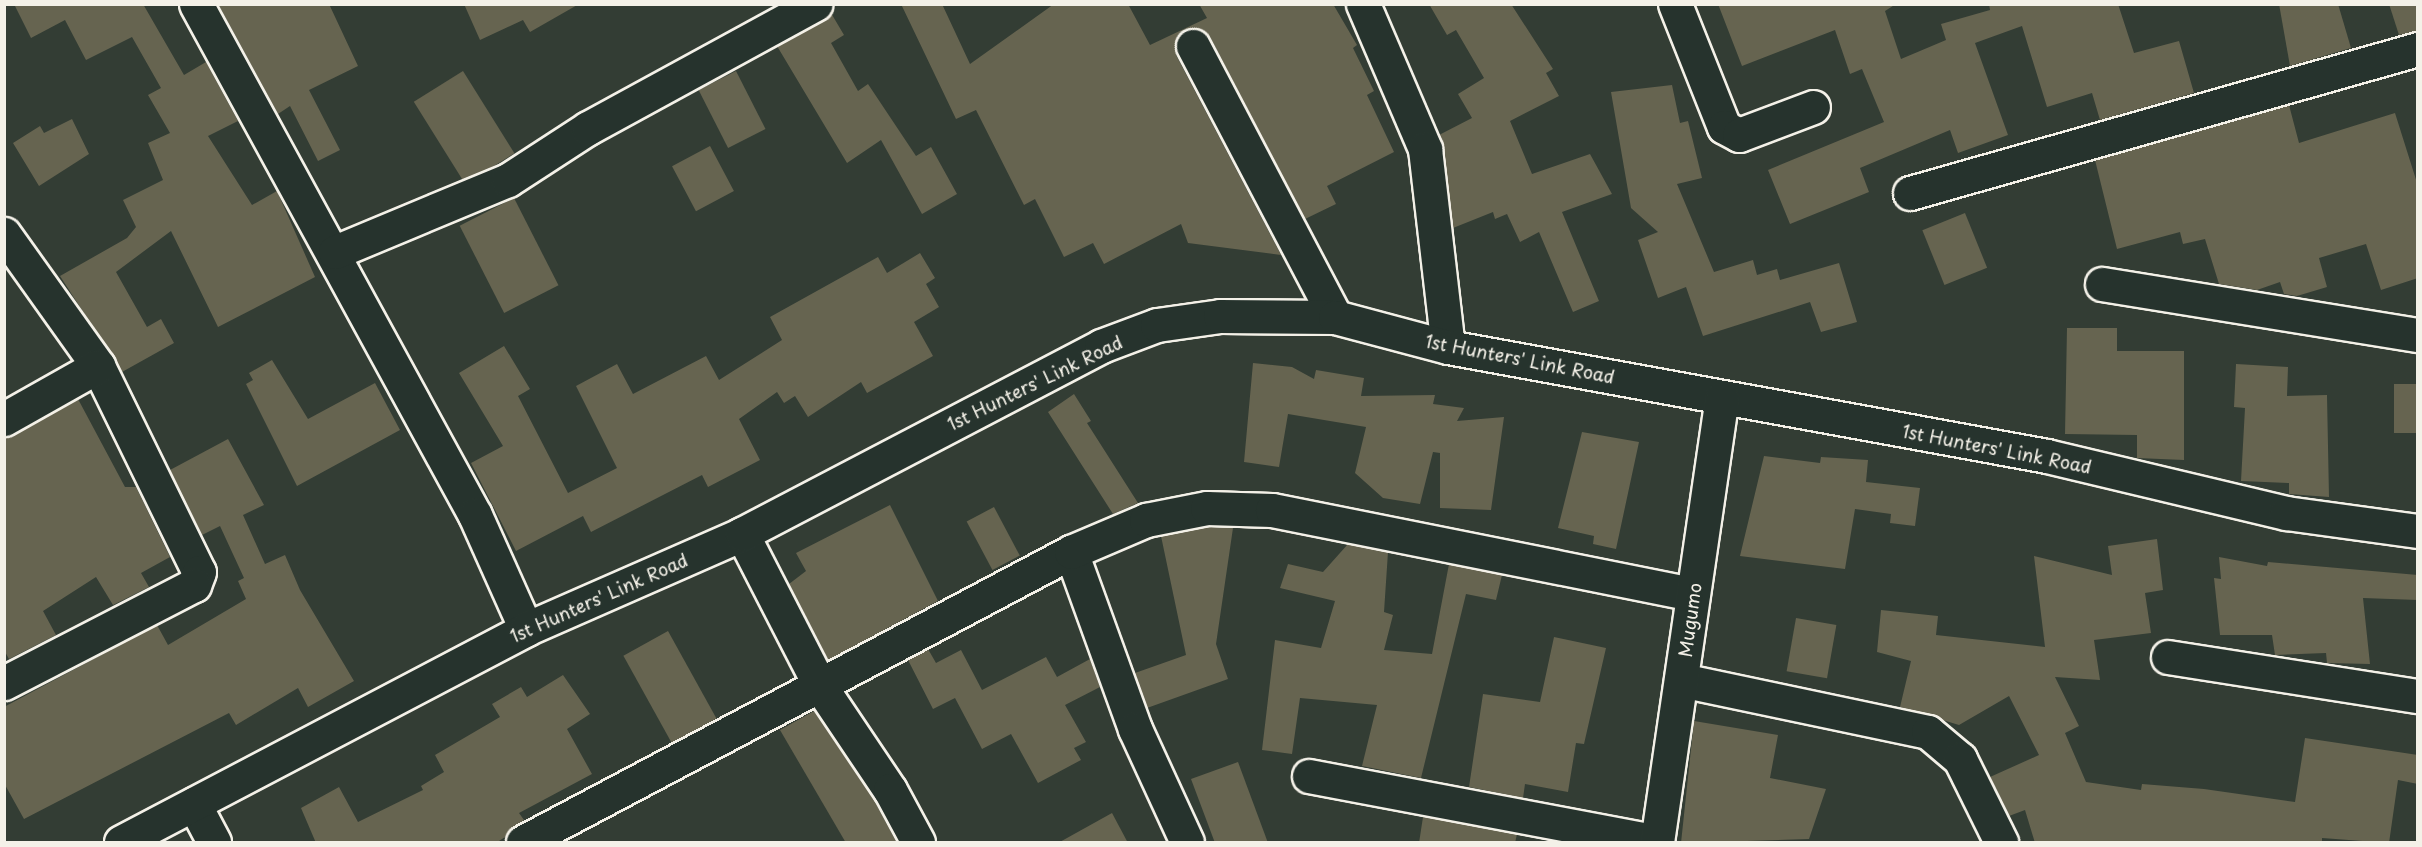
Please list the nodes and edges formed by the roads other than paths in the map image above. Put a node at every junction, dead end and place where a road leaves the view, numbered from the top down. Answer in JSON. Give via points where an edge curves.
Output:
{"nodes":[{"id":1,"x":196,"y":4,"type":"edge"},
{"id":2,"x":815,"y":4,"type":"edge"},
{"id":3,"x":1363,"y":4,"type":"edge"},
{"id":4,"x":1675,"y":4,"type":"edge"},
{"id":5,"x":1193,"y":46,"type":"dead end"},
{"id":6,"x":2418,"y":49,"type":"edge"},
{"id":7,"x":1812,"y":107,"type":"dead end"},
{"id":8,"x":1910,"y":193,"type":"dead end"},
{"id":9,"x":4,"y":234,"type":"edge"},
{"id":10,"x":334,"y":252,"type":"junction"},
{"id":11,"x":2102,"y":284,"type":"dead end"},
{"id":12,"x":1335,"y":317,"type":"junction"},
{"id":13,"x":2418,"y":335,"type":"edge"},
{"id":14,"x":1448,"y":347,"type":"junction"},
{"id":15,"x":98,"y":366,"type":"junction"},
{"id":16,"x":1722,"y":398,"type":"junction"},
{"id":17,"x":4,"y":419,"type":"edge"},
{"id":18,"x":2418,"y":531,"type":"edge"},
{"id":19,"x":742,"y":534,"type":"junction"},
{"id":20,"x":1071,"y":552,"type":"junction"},
{"id":21,"x":1694,"y":594,"type":"junction"},
{"id":22,"x":526,"y":628,"type":"junction"},
{"id":23,"x":2168,"y":657,"type":"dead end"},
{"id":24,"x":1681,"y":680,"type":"junction"},
{"id":25,"x":4,"y":683,"type":"edge"},
{"id":26,"x":820,"y":686,"type":"junction"},
{"id":27,"x":2418,"y":696,"type":"edge"},
{"id":28,"x":1309,"y":776,"type":"dead end"},
{"id":29,"x":194,"y":804,"type":"junction"},
{"id":30,"x":1657,"y":842,"type":"edge"},
{"id":31,"x":122,"y":843,"type":"edge"},
{"id":32,"x":214,"y":843,"type":"edge"},
{"id":33,"x":523,"y":843,"type":"edge"},
{"id":34,"x":918,"y":843,"type":"edge"},
{"id":35,"x":1187,"y":843,"type":"edge"},
{"id":36,"x":2001,"y":843,"type":"edge"}],
"edges":[{"from":1,"to":10,"type":"street"},
{"from":2,"to":10,"type":"street","via":[[588,128],[508,180]]},
{"from":3,"to":14,"type":"street","via":[[1425,149]]},
{"from":4,"to":7,"type":"street","via":[[1724,128],[1739,135]]},
{"from":5,"to":12,"type":"street"},
{"from":6,"to":8,"type":"street"},
{"from":9,"to":15,"type":"street"},
{"from":10,"to":22,"type":"street","via":[[475,515]]},
{"from":11,"to":13,"type":"street"},
{"from":12,"to":14,"type":"street","name":"1st Hunters' Link Road"},
{"from":12,"to":19,"type":"street","name":"1st Hunters' Link Road","via":[[1220,316],[1156,325],[1092,351]]},
{"from":14,"to":16,"type":"street","name":"1st Hunters' Link Road"},
{"from":15,"to":17,"type":"street"},
{"from":15,"to":25,"type":"street","via":[[198,572],[194,585]]},
{"from":16,"to":18,"type":"street","name":"1st Hunters' Link Road","via":[[2047,456],[2286,513]]},
{"from":16,"to":21,"type":"street","name":"Mugumo"},
{"from":19,"to":22,"type":"street","name":"1st Hunters' Link Road"},
{"from":19,"to":26,"type":"street"},
{"from":20,"to":21,"type":"street","via":[[1146,520],[1207,508],[1272,510]]},
{"from":20,"to":26,"type":"street"},
{"from":20,"to":35,"type":"street","via":[[1135,729]]},
{"from":21,"to":24,"type":"street","name":"Mugumo"},
{"from":22,"to":29,"type":"street","name":"1st Hunters' Link Road"},
{"from":23,"to":27,"type":"street"},
{"from":24,"to":30,"type":"street","name":"Mugumo"},
{"from":24,"to":36,"type":"street","via":[[1928,732],[1960,759]]},
{"from":26,"to":33,"type":"street"},
{"from":26,"to":34,"type":"street","via":[[890,790]]},
{"from":28,"to":30,"type":"street"},
{"from":29,"to":31,"type":"street","name":"1st Hunters' Link Road"},
{"from":29,"to":32,"type":"street"}]}
